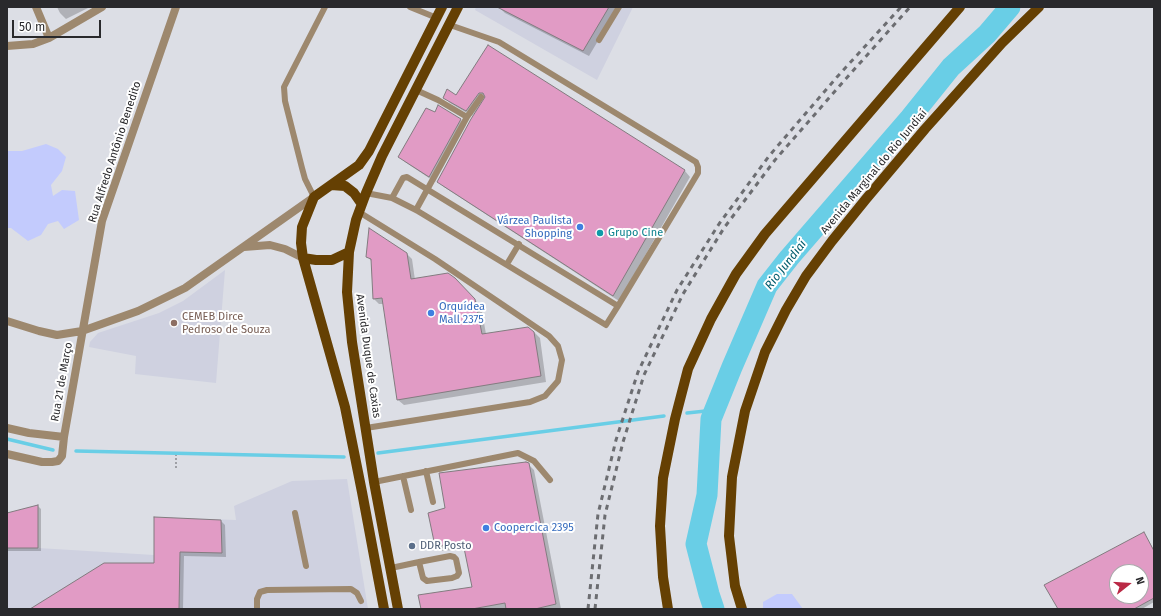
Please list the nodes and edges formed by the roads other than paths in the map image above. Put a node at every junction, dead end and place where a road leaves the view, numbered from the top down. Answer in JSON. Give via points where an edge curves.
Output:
{"nodes":[{"id":1,"x":36,"y":7,"type":"edge"},
{"id":2,"x":102,"y":7,"type":"edge"},
{"id":3,"x":176,"y":7,"type":"edge"},
{"id":4,"x":325,"y":7,"type":"edge"},
{"id":5,"x":410,"y":7,"type":"edge"},
{"id":6,"x":442,"y":7,"type":"edge"},
{"id":7,"x":458,"y":7,"type":"edge"},
{"id":8,"x":619,"y":7,"type":"edge"},
{"id":9,"x":960,"y":7,"type":"edge"},
{"id":10,"x":1039,"y":7,"type":"edge"},
{"id":11,"x":437,"y":18,"type":"junction"},
{"id":12,"x":450,"y":24,"type":"junction"},
{"id":13,"x":50,"y":38,"type":"junction"},
{"id":14,"x":599,"y":40,"type":"dead end"},
{"id":15,"x":7,"y":46,"type":"edge"},
{"id":16,"x":416,"y":90,"type":"junction"},
{"id":17,"x":481,"y":97,"type":"dead end"},
{"id":18,"x":467,"y":117,"type":"junction"},
{"id":19,"x":331,"y":185,"type":"junction"},
{"id":20,"x":427,"y":189,"type":"junction"},
{"id":21,"x":366,"y":193,"type":"junction"},
{"id":22,"x":314,"y":197,"type":"junction"},
{"id":23,"x":392,"y":198,"type":"junction"},
{"id":24,"x":360,"y":207,"type":"junction"},
{"id":25,"x":416,"y":210,"type":"junction"},
{"id":26,"x":519,"y":244,"type":"junction"},
{"id":27,"x":244,"y":247,"type":"junction"},
{"id":28,"x":349,"y":252,"type":"junction"},
{"id":29,"x":303,"y":258,"type":"junction"},
{"id":30,"x":507,"y":264,"type":"junction"},
{"id":31,"x":618,"y":306,"type":"junction"},
{"id":32,"x":7,"y":321,"type":"edge"},
{"id":33,"x":82,"y":331,"type":"junction"},
{"id":34,"x":7,"y":428,"type":"edge"},
{"id":35,"x":366,"y":428,"type":"junction"},
{"id":36,"x":64,"y":436,"type":"junction"},
{"id":37,"x":7,"y":454,"type":"edge"},
{"id":38,"x":426,"y":471,"type":"junction"},
{"id":39,"x":403,"y":476,"type":"junction"},
{"id":40,"x":550,"y":480,"type":"dead end"},
{"id":41,"x":374,"y":482,"type":"junction"},
{"id":42,"x":433,"y":502,"type":"dead end"},
{"id":43,"x":411,"y":510,"type":"dead end"},
{"id":44,"x":295,"y":513,"type":"dead end"},
{"id":45,"x":419,"y":562,"type":"junction"},
{"id":46,"x":306,"y":566,"type":"dead end"},
{"id":47,"x":391,"y":568,"type":"junction"},
{"id":48,"x":361,"y":601,"type":"dead end"},
{"id":49,"x":257,"y":609,"type":"edge"},
{"id":50,"x":384,"y":609,"type":"edge"},
{"id":51,"x":398,"y":609,"type":"edge"},
{"id":52,"x":668,"y":609,"type":"edge"},
{"id":53,"x":742,"y":609,"type":"edge"}],
"edges":[{"from":1,"to":13,"type":"street"},
{"from":2,"to":13,"type":"street"},
{"from":3,"to":33,"type":"street","name":"Rua Alfredo Antônio Benedito","via":[[102,221]]},
{"from":4,"to":22,"type":"lane","via":[[284,88],[284,101],[305,179]]},
{"from":5,"to":11,"type":"lane"},
{"from":6,"to":11,"type":"main road"},
{"from":7,"to":12,"type":"main road","name":"Avenida Duque de Caxias"},
{"from":8,"to":14,"type":"lane"},
{"from":9,"to":52,"type":"main road","via":[[765,234],[736,274],[710,319],[688,369],[674,418],[663,478],[660,526]]},
{"from":10,"to":53,"type":"main road","name":"Avenida Marginal do Rio Jundiaí","via":[[1002,42],[925,129],[832,241],[806,276],[772,338],[745,411],[732,477],[729,536],[735,586]]},
{"from":11,"to":19,"type":"main road","via":[[369,151],[359,164]]},
{"from":12,"to":16,"type":"main road","name":"Avenida Duque de Caxias"},
{"from":12,"to":31,"type":"lane","via":[[499,42],[696,162],[698,173]]},
{"from":13,"to":15,"type":"street","via":[[33,44]]},
{"from":16,"to":18,"type":"lane"},
{"from":16,"to":21,"type":"main road","name":"Avenida Duque de Caxias"},
{"from":17,"to":18,"type":"lane"},
{"from":18,"to":20,"type":"lane"},
{"from":19,"to":22,"type":"main road"},
{"from":19,"to":24,"type":"main road","via":[[344,186],[354,193]]},
{"from":20,"to":23,"type":"lane","via":[[405,177]]},
{"from":20,"to":25,"type":"lane"},
{"from":20,"to":26,"type":"lane"},
{"from":21,"to":23,"type":"lane"},
{"from":21,"to":24,"type":"main road","name":"Avenida Duque de Caxias"},
{"from":22,"to":27,"type":"street"},
{"from":22,"to":29,"type":"main road","via":[[302,227]]},
{"from":23,"to":25,"type":"lane"},
{"from":24,"to":28,"type":"main road","name":"Avenida Duque de Caxias"},
{"from":24,"to":35,"type":"lane","via":[[549,336],[558,346],[562,360],[558,381],[545,396],[530,402]]},
{"from":25,"to":30,"type":"lane"},
{"from":26,"to":30,"type":"lane"},
{"from":26,"to":31,"type":"lane"},
{"from":27,"to":29,"type":"street","via":[[270,245]]},
{"from":27,"to":33,"type":"street","via":[[185,288],[138,311]]},
{"from":28,"to":29,"type":"main road","via":[[332,260]]},
{"from":28,"to":35,"type":"main road","name":"Avenida Duque de Caxias","via":[[347,292]]},
{"from":29,"to":50,"type":"main road","via":[[345,407]]},
{"from":30,"to":31,"type":"lane","via":[[606,325]]},
{"from":32,"to":33,"type":"street","via":[[57,335]]},
{"from":33,"to":36,"type":"street","name":"Rua 21 de Março"},
{"from":34,"to":36,"type":"street"},
{"from":35,"to":41,"type":"main road","name":"Avenida Duque de Caxias"},
{"from":36,"to":37,"type":"street","name":"Rua 21 de Março","via":[[62,456],[58,461],[42,462]]},
{"from":38,"to":39,"type":"lane"},
{"from":38,"to":40,"type":"lane","via":[[518,453],[534,461]]},
{"from":38,"to":42,"type":"lane"},
{"from":39,"to":41,"type":"lane"},
{"from":39,"to":43,"type":"lane"},
{"from":41,"to":47,"type":"main road","name":"Avenida Duque de Caxias"},
{"from":44,"to":46,"type":"lane"},
{"from":45,"to":45,"type":"lane","via":[[454,557],[459,573],[452,578],[426,580],[423,578]]},
{"from":45,"to":47,"type":"lane"},
{"from":47,"to":51,"type":"main road","name":"Avenida Duque de Caxias"},
{"from":48,"to":49,"type":"lane","via":[[358,593],[351,589],[267,590],[260,592]]}]}
